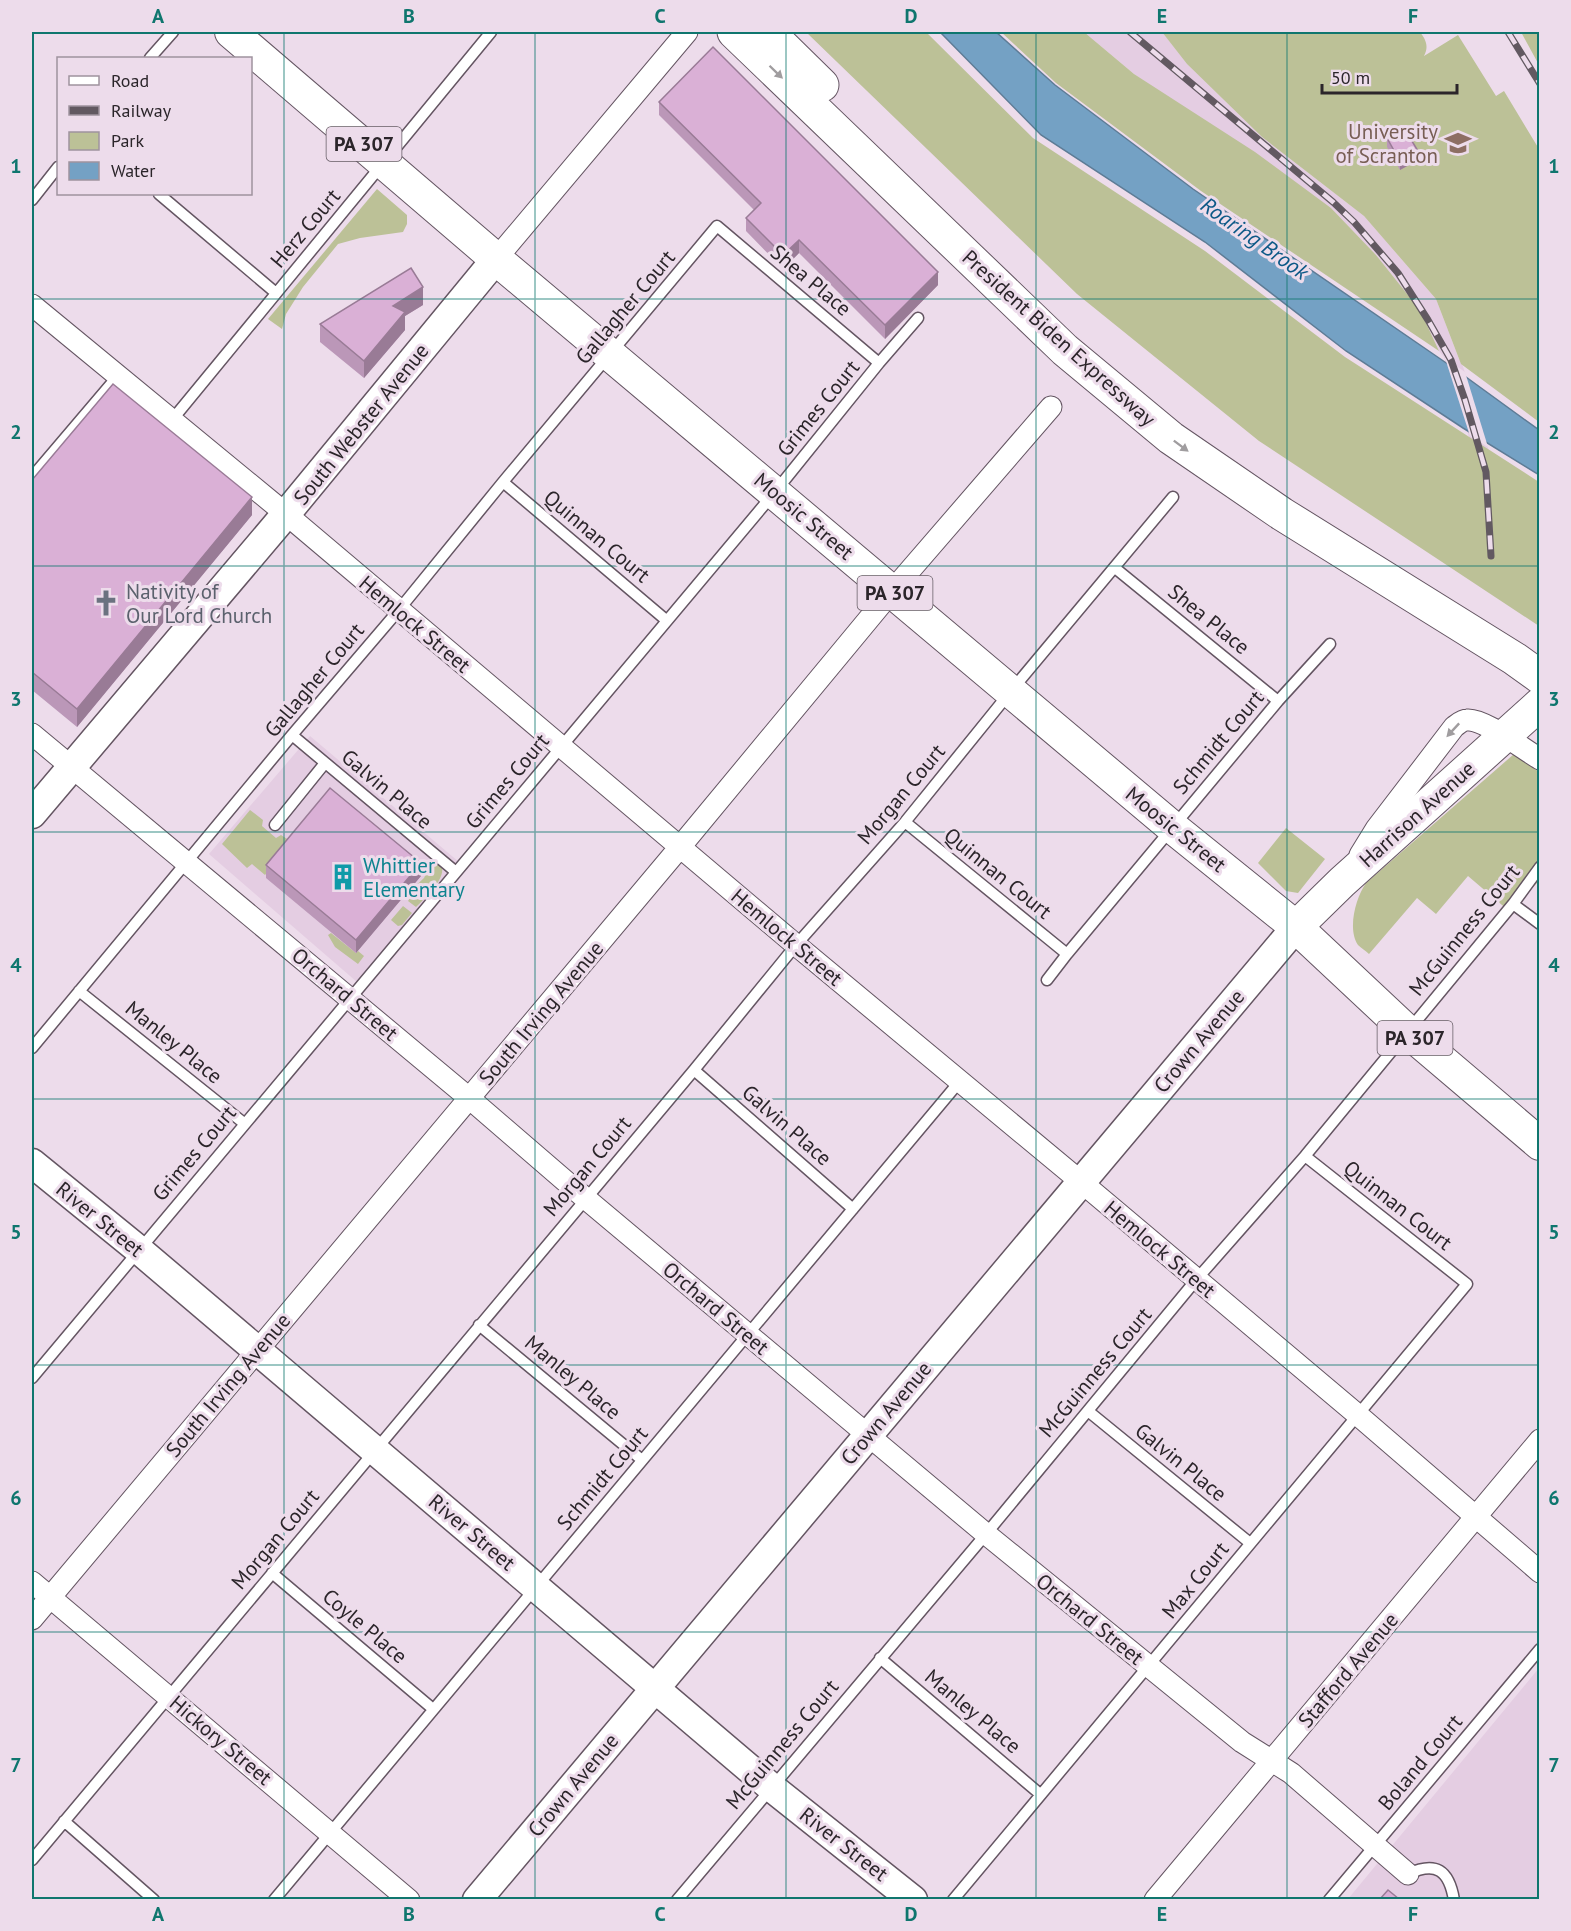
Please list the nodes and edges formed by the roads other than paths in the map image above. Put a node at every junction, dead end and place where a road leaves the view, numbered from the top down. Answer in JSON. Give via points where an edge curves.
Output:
{"nodes":[{"id":1,"x":173,"y":32,"type":"edge"},
{"id":2,"x":231,"y":32,"type":"edge"},
{"id":3,"x":687,"y":32,"type":"edge"},
{"id":4,"x":734,"y":32,"type":"edge"},
{"id":5,"x":768,"y":32,"type":"edge"},
{"id":6,"x":485,"y":33,"type":"edge"},
{"id":7,"x":151,"y":57,"type":"edge"},
{"id":8,"x":385,"y":162,"type":"junction"},
{"id":9,"x":57,"y":168,"type":"edge"},
{"id":10,"x":160,"y":195,"type":"edge"},
{"id":11,"x":32,"y":200,"type":"edge"},
{"id":12,"x":717,"y":226,"type":"joint"},
{"id":13,"x":496,"y":259,"type":"junction"},
{"id":14,"x":276,"y":293,"type":"junction"},
{"id":15,"x":32,"y":305,"type":"edge"},
{"id":16,"x":918,"y":318,"type":"dead end"},
{"id":17,"x":612,"y":354,"type":"junction"},
{"id":18,"x":879,"y":363,"type":"junction"},
{"id":19,"x":117,"y":377,"type":"junction"},
{"id":20,"x":1051,"y":407,"type":"dead end"},
{"id":21,"x":172,"y":420,"type":"junction"},
{"id":22,"x":32,"y":477,"type":"edge"},
{"id":23,"x":503,"y":482,"type":"junction"},
{"id":24,"x":775,"y":492,"type":"junction"},
{"id":25,"x":1173,"y":497,"type":"dead end"},
{"id":26,"x":286,"y":514,"type":"junction"},
{"id":27,"x":1115,"y":568,"type":"junction"},
{"id":28,"x":892,"y":591,"type":"junction"},
{"id":29,"x":398,"y":611,"type":"junction"},
{"id":30,"x":666,"y":620,"type":"junction"},
{"id":31,"x":1330,"y":644,"type":"dead end"},
{"id":32,"x":1539,"y":650,"type":"edge"},
{"id":33,"x":1011,"y":691,"type":"junction"},
{"id":34,"x":1538,"y":696,"type":"edge"},
{"id":35,"x":1278,"y":701,"type":"junction"},
{"id":36,"x":32,"y":734,"type":"edge"},
{"id":37,"x":292,"y":735,"type":"junction"},
{"id":38,"x":1504,"y":736,"type":"junction"},
{"id":39,"x":560,"y":747,"type":"junction"},
{"id":40,"x":1539,"y":759,"type":"edge"},
{"id":41,"x":325,"y":763,"type":"junction"},
{"id":42,"x":70,"y":767,"type":"junction"},
{"id":43,"x":32,"y":813,"type":"edge"},
{"id":44,"x":905,"y":822,"type":"junction"},
{"id":45,"x":275,"y":825,"type":"dead end"},
{"id":46,"x":1172,"y":827,"type":"junction"},
{"id":47,"x":680,"y":847,"type":"junction"},
{"id":48,"x":187,"y":862,"type":"junction"},
{"id":49,"x":1539,"y":867,"type":"edge"},
{"id":50,"x":456,"y":872,"type":"junction"},
{"id":51,"x":1513,"y":904,"type":"junction"},
{"id":52,"x":1539,"y":924,"type":"edge"},
{"id":53,"x":1296,"y":927,"type":"junction"},
{"id":54,"x":796,"y":945,"type":"junction"},
{"id":55,"x":1067,"y":954,"type":"junction"},
{"id":56,"x":1047,"y":980,"type":"dead end"},
{"id":57,"x":79,"y":991,"type":"junction"},
{"id":58,"x":350,"y":998,"type":"junction"},
{"id":59,"x":1407,"y":1031,"type":"junction"},
{"id":60,"x":32,"y":1048,"type":"edge"},
{"id":61,"x":694,"y":1070,"type":"junction"},
{"id":62,"x":960,"y":1081,"type":"junction"},
{"id":63,"x":469,"y":1098,"type":"junction"},
{"id":64,"x":244,"y":1124,"type":"junction"},
{"id":65,"x":1539,"y":1144,"type":"edge"},
{"id":66,"x":1305,"y":1156,"type":"junction"},
{"id":67,"x":32,"y":1162,"type":"edge"},
{"id":68,"x":1080,"y":1181,"type":"junction"},
{"id":69,"x":585,"y":1198,"type":"junction"},
{"id":70,"x":853,"y":1209,"type":"junction"},
{"id":71,"x":139,"y":1250,"type":"junction"},
{"id":72,"x":1196,"y":1280,"type":"junction"},
{"id":73,"x":1467,"y":1284,"type":"joint"},
{"id":74,"x":479,"y":1325,"type":"junction"},
{"id":75,"x":747,"y":1334,"type":"junction"},
{"id":76,"x":257,"y":1351,"type":"junction"},
{"id":77,"x":33,"y":1374,"type":"edge"},
{"id":78,"x":1088,"y":1411,"type":"junction"},
{"id":79,"x":1359,"y":1416,"type":"junction"},
{"id":80,"x":867,"y":1435,"type":"junction"},
{"id":81,"x":1539,"y":1440,"type":"edge"},
{"id":82,"x":374,"y":1450,"type":"junction"},
{"id":83,"x":642,"y":1460,"type":"junction"},
{"id":84,"x":1475,"y":1518,"type":"junction"},
{"id":85,"x":986,"y":1534,"type":"junction"},
{"id":86,"x":1250,"y":1543,"type":"junction"},
{"id":87,"x":1539,"y":1572,"type":"edge"},
{"id":88,"x":272,"y":1574,"type":"junction"},
{"id":89,"x":32,"y":1582,"type":"edge"},
{"id":90,"x":537,"y":1587,"type":"junction"},
{"id":91,"x":50,"y":1597,"type":"junction"},
{"id":92,"x":32,"y":1619,"type":"edge"},
{"id":93,"x":1539,"y":1649,"type":"edge"},
{"id":94,"x":880,"y":1658,"type":"junction"},
{"id":95,"x":1149,"y":1667,"type":"junction"},
{"id":96,"x":655,"y":1687,"type":"junction"},
{"id":97,"x":168,"y":1696,"type":"junction"},
{"id":98,"x":433,"y":1709,"type":"junction"},
{"id":99,"x":1272,"y":1761,"type":"junction"},
{"id":100,"x":771,"y":1787,"type":"junction"},
{"id":101,"x":1040,"y":1794,"type":"junction"},
{"id":102,"x":63,"y":1821,"type":"junction"},
{"id":103,"x":330,"y":1832,"type":"junction"},
{"id":104,"x":1374,"y":1846,"type":"junction"},
{"id":105,"x":32,"y":1860,"type":"edge"},
{"id":106,"x":1408,"y":1874,"type":"joint"},
{"id":107,"x":154,"y":1899,"type":"edge"},
{"id":108,"x":274,"y":1899,"type":"edge"},
{"id":109,"x":409,"y":1899,"type":"edge"},
{"id":110,"x":477,"y":1899,"type":"edge"},
{"id":111,"x":677,"y":1899,"type":"edge"},
{"id":112,"x":914,"y":1899,"type":"edge"},
{"id":113,"x":953,"y":1899,"type":"edge"},
{"id":114,"x":1155,"y":1899,"type":"edge"},
{"id":115,"x":1329,"y":1899,"type":"edge"},
{"id":116,"x":1454,"y":1899,"type":"edge"}],
"edges":[{"from":1,"to":7,"type":"lane"},
{"from":2,"to":8,"type":"main road","name":"Moosic Street","number":"PA 307"},
{"from":3,"to":13,"type":"street","name":"South Webster Avenue"},
{"from":4,"to":34,"type":"highway","name":"President Biden Expressway","one_way":true,"via":[[1065,350],[1149,421],[1282,514],[1515,659]]},
{"from":5,"to":32,"type":"highway","name":"President Biden Expressway","via":[[1047,306],[1124,372],[1228,453],[1338,529]]},
{"from":6,"to":8,"type":"lane","name":"Herz Court"},
{"from":8,"to":13,"type":"main road","name":"Moosic Street","number":"PA 307"},
{"from":8,"to":14,"type":"lane","name":"Herz Court"},
{"from":9,"to":11,"type":"lane"},
{"from":10,"to":14,"type":"lane"},
{"from":12,"to":17,"type":"lane","name":"Gallagher Court"},
{"from":12,"to":18,"type":"lane","name":"Shea Place"},
{"from":13,"to":17,"type":"main road","name":"Moosic Street","number":"PA 307"},
{"from":13,"to":26,"type":"main road","name":"South Webster Avenue"},
{"from":14,"to":21,"type":"lane","name":"Herz Court"},
{"from":15,"to":19,"type":"street","name":"Hemlock Street"},
{"from":16,"to":18,"type":"lane","name":"Grimes Court"},
{"from":17,"to":23,"type":"lane","name":"Gallagher Court"},
{"from":17,"to":24,"type":"main road","name":"Moosic Street","number":"PA 307"},
{"from":18,"to":24,"type":"lane","name":"Grimes Court"},
{"from":19,"to":21,"type":"street","name":"Hemlock Street"},
{"from":19,"to":22,"type":"lane"},
{"from":20,"to":28,"type":"street","name":"South Irving Avenue"},
{"from":21,"to":26,"type":"street","name":"Hemlock Street"},
{"from":23,"to":29,"type":"lane","name":"Gallagher Court"},
{"from":23,"to":30,"type":"lane","name":"Quinnan Court"},
{"from":24,"to":28,"type":"main road","name":"Moosic Street","number":"PA 307"},
{"from":24,"to":30,"type":"lane","name":"Grimes Court"},
{"from":25,"to":27,"type":"lane","name":"Morgan Court"},
{"from":26,"to":29,"type":"street","name":"Hemlock Street"},
{"from":26,"to":42,"type":"main road","name":"South Webster Avenue"},
{"from":27,"to":33,"type":"lane","name":"Morgan Court"},
{"from":27,"to":35,"type":"lane","name":"Shea Place"},
{"from":28,"to":33,"type":"main road","name":"Moosic Street","number":"PA 307"},
{"from":28,"to":47,"type":"street","name":"South Irving Avenue"},
{"from":29,"to":37,"type":"lane","name":"Gallagher Court"},
{"from":29,"to":39,"type":"street","name":"Hemlock Street"},
{"from":30,"to":39,"type":"lane","name":"Grimes Court"},
{"from":31,"to":35,"type":"lane","name":"Schmidt Court"},
{"from":33,"to":44,"type":"lane","name":"Morgan Court"},
{"from":33,"to":46,"type":"main road","name":"Moosic Street","number":"PA 307"},
{"from":34,"to":38,"type":"main road","name":"Harrison Avenue"},
{"from":35,"to":46,"type":"lane","name":"Schmidt Court"},
{"from":36,"to":42,"type":"street","name":"Orchard Street"},
{"from":37,"to":41,"type":"lane","name":"Galvin Place"},
{"from":37,"to":48,"type":"lane","name":"Gallagher Court"},
{"from":38,"to":40,"type":"street"},
{"from":38,"to":53,"type":"main road","name":"Harrison Avenue"},
{"from":39,"to":47,"type":"street","name":"Hemlock Street"},
{"from":39,"to":50,"type":"lane","name":"Grimes Court"},
{"from":41,"to":45,"type":"lane"},
{"from":41,"to":50,"type":"lane","name":"Galvin Place"},
{"from":42,"to":43,"type":"main road","name":"South Webster Avenue"},
{"from":42,"to":48,"type":"street","name":"Orchard Street"},
{"from":44,"to":54,"type":"lane","name":"Morgan Court"},
{"from":44,"to":55,"type":"lane","name":"Quinnan Court"},
{"from":46,"to":53,"type":"main road","name":"Moosic Street","number":"PA 307"},
{"from":46,"to":55,"type":"lane","name":"Schmidt Court"},
{"from":47,"to":54,"type":"street","name":"Hemlock Street"},
{"from":47,"to":63,"type":"street","name":"South Irving Avenue"},
{"from":48,"to":57,"type":"lane","name":"Gallagher Court"},
{"from":48,"to":58,"type":"street","name":"Orchard Street"},
{"from":49,"to":51,"type":"lane","name":"McGuinness Court"},
{"from":50,"to":58,"type":"lane","name":"Grimes Court"},
{"from":51,"to":52,"type":"lane"},
{"from":51,"to":59,"type":"lane","name":"McGuinness Court"},
{"from":53,"to":59,"type":"main road","name":"Moosic Street","number":"PA 307"},
{"from":53,"to":68,"type":"main road","name":"Crown Avenue"},
{"from":54,"to":61,"type":"lane","name":"Morgan Court"},
{"from":54,"to":62,"type":"street","name":"Hemlock Street"},
{"from":55,"to":56,"type":"lane","name":"Schmidt Court"},
{"from":57,"to":60,"type":"lane","name":"Gallagher Court"},
{"from":57,"to":64,"type":"lane","name":"Manley Place"},
{"from":58,"to":63,"type":"street","name":"Orchard Street"},
{"from":58,"to":64,"type":"lane","name":"Grimes Court"},
{"from":59,"to":65,"type":"main road","name":"Moosic Street","number":"PA 307"},
{"from":59,"to":66,"type":"lane","name":"McGuinness Court"},
{"from":61,"to":69,"type":"lane","name":"Morgan Court"},
{"from":61,"to":70,"type":"lane","name":"Galvin Place"},
{"from":62,"to":68,"type":"street","name":"Hemlock Street"},
{"from":62,"to":70,"type":"lane","name":"Schmidt Court"},
{"from":63,"to":69,"type":"street","name":"Orchard Street"},
{"from":63,"to":76,"type":"street","name":"South Irving Avenue"},
{"from":64,"to":71,"type":"lane","name":"Grimes Court"},
{"from":66,"to":72,"type":"lane","name":"McGuinness Court"},
{"from":66,"to":73,"type":"lane","name":"Quinnan Court"},
{"from":67,"to":71,"type":"main road","name":"River Street"},
{"from":68,"to":72,"type":"street","name":"Hemlock Street"},
{"from":68,"to":80,"type":"main road","name":"Crown Avenue"},
{"from":69,"to":74,"type":"lane","name":"Morgan Court"},
{"from":69,"to":75,"type":"street","name":"Orchard Street"},
{"from":70,"to":75,"type":"lane","name":"Schmidt Court"},
{"from":71,"to":76,"type":"main road","name":"River Street"},
{"from":71,"to":77,"type":"lane","name":"Grimes Court"},
{"from":72,"to":78,"type":"lane","name":"McGuinness Court"},
{"from":72,"to":79,"type":"street","name":"Hemlock Street"},
{"from":73,"to":79,"type":"lane","name":"Max Court"},
{"from":74,"to":82,"type":"lane","name":"Morgan Court"},
{"from":74,"to":83,"type":"lane","name":"Manley Place"},
{"from":75,"to":80,"type":"street","name":"Orchard Street"},
{"from":75,"to":83,"type":"lane","name":"Schmidt Court"},
{"from":76,"to":82,"type":"main road","name":"River Street"},
{"from":76,"to":91,"type":"street","name":"South Irving Avenue"},
{"from":78,"to":85,"type":"lane","name":"McGuinness Court"},
{"from":78,"to":86,"type":"lane","name":"Galvin Place"},
{"from":79,"to":84,"type":"street","name":"Hemlock Street"},
{"from":79,"to":86,"type":"lane","name":"Max Court"},
{"from":80,"to":85,"type":"street","name":"Orchard Street"},
{"from":80,"to":96,"type":"main road","name":"Crown Avenue"},
{"from":81,"to":84,"type":"street","name":"Stafford Avenue"},
{"from":82,"to":88,"type":"lane","name":"Morgan Court"},
{"from":82,"to":90,"type":"main road","name":"River Street"},
{"from":83,"to":90,"type":"lane","name":"Schmidt Court"},
{"from":84,"to":87,"type":"street","name":"Hemlock Street"},
{"from":84,"to":99,"type":"street","name":"Stafford Avenue"},
{"from":85,"to":94,"type":"lane","name":"McGuinness Court"},
{"from":85,"to":95,"type":"street","name":"Orchard Street"},
{"from":86,"to":95,"type":"lane","name":"Max Court"},
{"from":88,"to":97,"type":"lane","name":"Morgan Court"},
{"from":88,"to":98,"type":"lane","name":"Coyle Place"},
{"from":89,"to":91,"type":"street","name":"Hickory Street"},
{"from":90,"to":96,"type":"main road","name":"River Street"},
{"from":90,"to":98,"type":"lane","name":"Schmidt Court"},
{"from":91,"to":92,"type":"street","name":"South Irving Avenue"},
{"from":91,"to":97,"type":"street","name":"Hickory Street"},
{"from":93,"to":104,"type":"lane","name":"Boland Court"},
{"from":94,"to":100,"type":"lane","name":"McGuinness Court"},
{"from":94,"to":101,"type":"lane","name":"Manley Place"},
{"from":95,"to":99,"type":"street","name":"Orchard Street","via":[[1242,1742]]},
{"from":95,"to":101,"type":"lane","name":"Max Court"},
{"from":96,"to":100,"type":"main road","name":"River Street"},
{"from":96,"to":110,"type":"main road","name":"Crown Avenue"},
{"from":97,"to":102,"type":"lane","name":"Morgan Court"},
{"from":97,"to":103,"type":"street","name":"Hickory Street"},
{"from":98,"to":103,"type":"lane","name":"Schmidt Court"},
{"from":99,"to":104,"type":"street","name":"Orchard Street","via":[[1292,1773]]},
{"from":99,"to":114,"type":"street","name":"Stafford Avenue"},
{"from":100,"to":111,"type":"lane","name":"McGuinness Court"},
{"from":100,"to":112,"type":"main road","name":"River Street"},
{"from":101,"to":113,"type":"lane","name":"Max Court"},
{"from":102,"to":105,"type":"lane","name":"Morgan Court"},
{"from":102,"to":107,"type":"lane"},
{"from":103,"to":108,"type":"lane","name":"Schmidt Court"},
{"from":103,"to":109,"type":"street","name":"Hickory Street"},
{"from":104,"to":106,"type":"street","name":"Orchard Street"},
{"from":104,"to":115,"type":"lane","name":"Boland Court"},
{"from":106,"to":116,"type":"lane","via":[[1418,1869],[1439,1870],[1449,1878]]}]}
